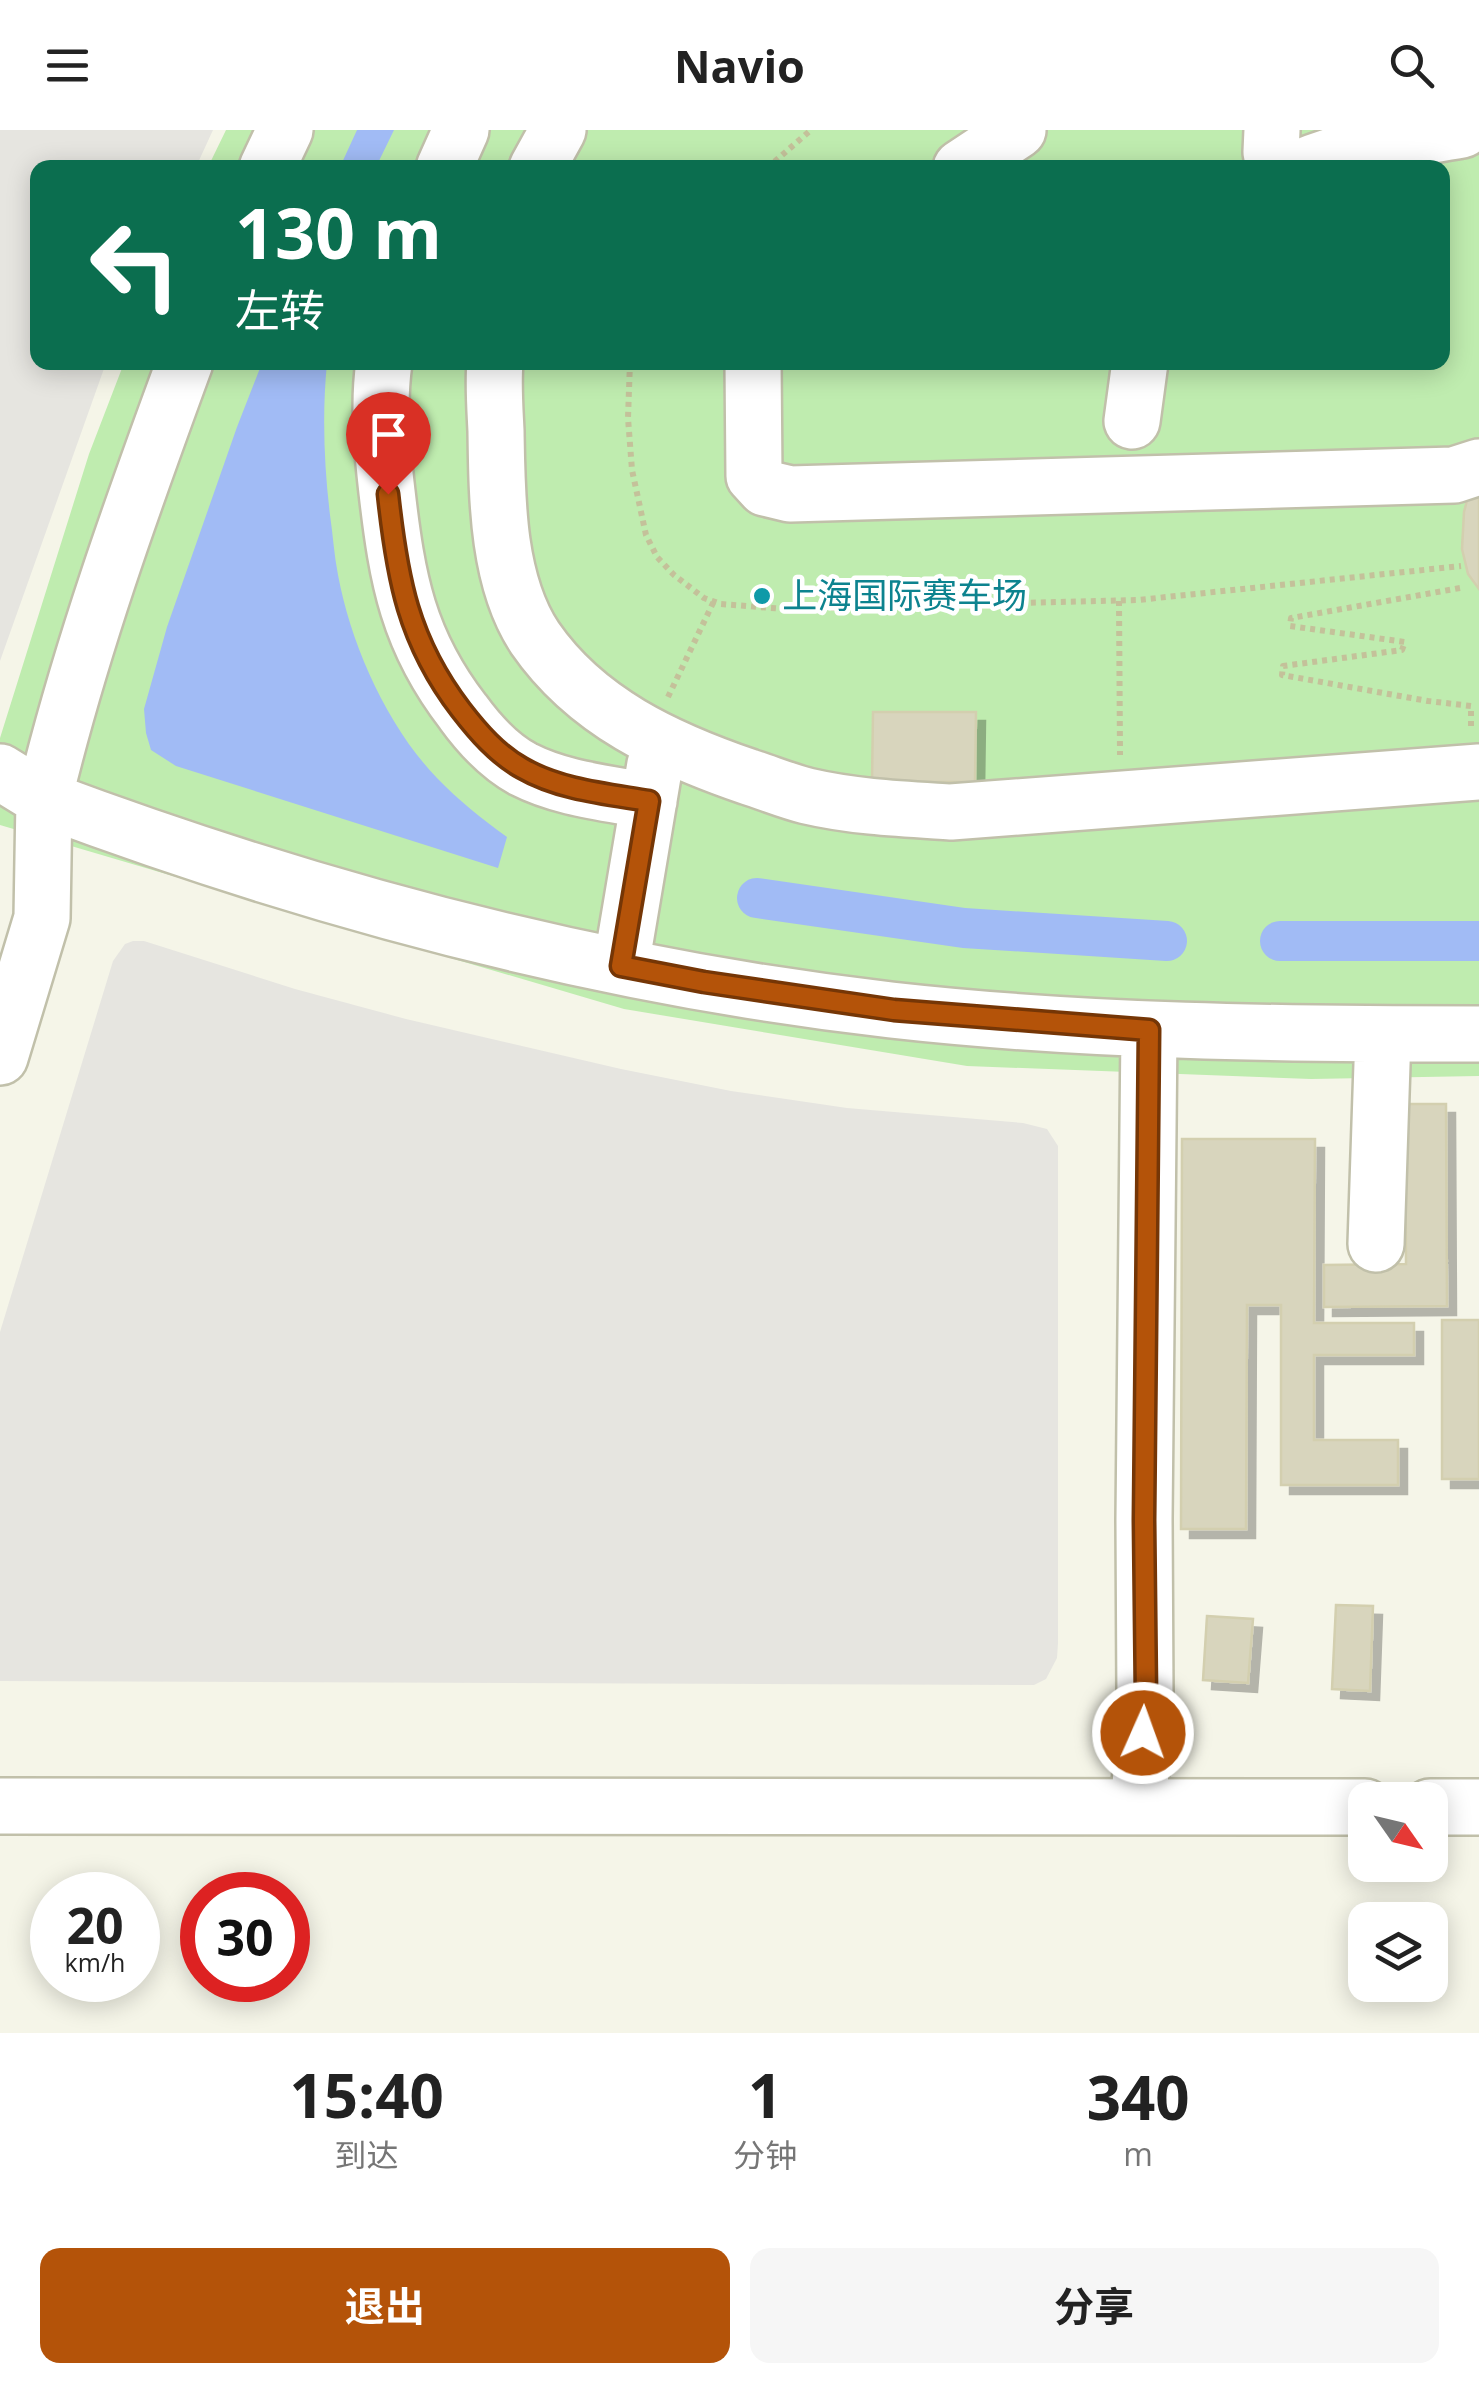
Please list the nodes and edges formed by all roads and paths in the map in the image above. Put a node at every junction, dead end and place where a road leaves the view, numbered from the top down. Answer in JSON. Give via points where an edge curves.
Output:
{"nodes":[{"id":1,"x":285,"y":130,"type":"edge"},
{"id":2,"x":461,"y":130,"type":"edge"},
{"id":3,"x":811,"y":130,"type":"edge"},
{"id":4,"x":1272,"y":130,"type":"edge"},
{"id":5,"x":1464,"y":139,"type":"edge"},
{"id":6,"x":271,"y":160,"type":"edge"},
{"id":7,"x":448,"y":160,"type":"edge"},
{"id":8,"x":775,"y":160,"type":"edge"},
{"id":9,"x":1272,"y":160,"type":"edge"},
{"id":10,"x":1318,"y":160,"type":"edge"},
{"id":11,"x":182,"y":370,"type":"edge"},
{"id":12,"x":384,"y":370,"type":"edge"},
{"id":13,"x":495,"y":370,"type":"edge"},
{"id":14,"x":630,"y":370,"type":"edge"},
{"id":15,"x":752,"y":370,"type":"edge"},
{"id":16,"x":1139,"y":370,"type":"edge"},
{"id":17,"x":1132,"y":421,"type":"dead end"},
{"id":18,"x":1479,"y":466,"type":"edge"},
{"id":19,"x":1461,"y":566,"type":"dead end"},
{"id":20,"x":1460,"y":588,"type":"dead end"},
{"id":21,"x":714,"y":601,"type":"junction"},
{"id":22,"x":1119,"y":601,"type":"junction"},
{"id":23,"x":1428,"y":701,"type":"dead end"},
{"id":24,"x":1119,"y":715,"type":"dead end"},
{"id":25,"x":661,"y":723,"type":"junction"},
{"id":26,"x":1479,"y":772,"type":"edge"},
{"id":27,"x":22,"y":786,"type":"edge"},
{"id":28,"x":649,"y":801,"type":"junction"},
{"id":29,"x":0,"y":865,"type":"edge"},
{"id":30,"x":621,"y":966,"type":"junction"},
{"id":31,"x":1149,"y":1030,"type":"junction"},
{"id":32,"x":1383,"y":1034,"type":"junction"},
{"id":33,"x":1479,"y":1034,"type":"edge"},
{"id":34,"x":0,"y":1057,"type":"edge"},
{"id":35,"x":1376,"y":1244,"type":"dead end"},
{"id":36,"x":1139,"y":1805,"type":"junction"},
{"id":37,"x":0,"y":1806,"type":"edge"},
{"id":38,"x":1348,"y":1807,"type":"edge"},
{"id":39,"x":1448,"y":1807,"type":"edge"},
{"id":40,"x":1479,"y":1808,"type":"edge"}],
"edges":[{"from":1,"to":6,"type":"street"},
{"from":2,"to":7,"type":"street"},
{"from":3,"to":8,"type":"path"},
{"from":4,"to":9,"type":"street"},
{"from":5,"to":10,"type":"street","via":[[1369,145]]},
{"from":11,"to":27,"type":"street","via":[[62,727]]},
{"from":12,"to":28,"type":"street","via":[[383,458],[392,529],[407,606],[428,660],[479,733],[523,769],[579,789]]},
{"from":13,"to":25,"type":"street","via":[[501,531],[511,586],[534,637],[609,712]]},
{"from":14,"to":21,"type":"path","via":[[632,470],[646,535],[674,575]]},
{"from":15,"to":18,"type":"street","via":[[754,476],[765,488],[790,494],[1454,475]]},
{"from":16,"to":17,"type":"street"},
{"from":19,"to":22,"type":"path"},
{"from":20,"to":23,"type":"path","via":[[1290,618],[1290,626],[1405,642],[1402,650],[1283,666],[1282,675]]},
{"from":21,"to":22,"type":"path","via":[[784,608]]},
{"from":21,"to":25,"type":"path"},
{"from":22,"to":24,"type":"path"},
{"from":25,"to":26,"type":"street","via":[[730,770],[805,796],[874,808],[951,812]]},
{"from":25,"to":28,"type":"street"},
{"from":27,"to":29,"type":"street"},
{"from":27,"to":30,"type":"street","via":[[121,828],[301,886]]},
{"from":27,"to":34,"type":"street","via":[[42,918]]},
{"from":28,"to":30,"type":"street"},
{"from":30,"to":31,"type":"street","via":[[894,1010]]},
{"from":31,"to":32,"type":"street"},
{"from":31,"to":36,"type":"street","via":[[1146,1698]]},
{"from":32,"to":33,"type":"street"},
{"from":32,"to":35,"type":"street"},
{"from":36,"to":37,"type":"street"},
{"from":36,"to":38,"type":"street"},
{"from":39,"to":40,"type":"street"}]}
